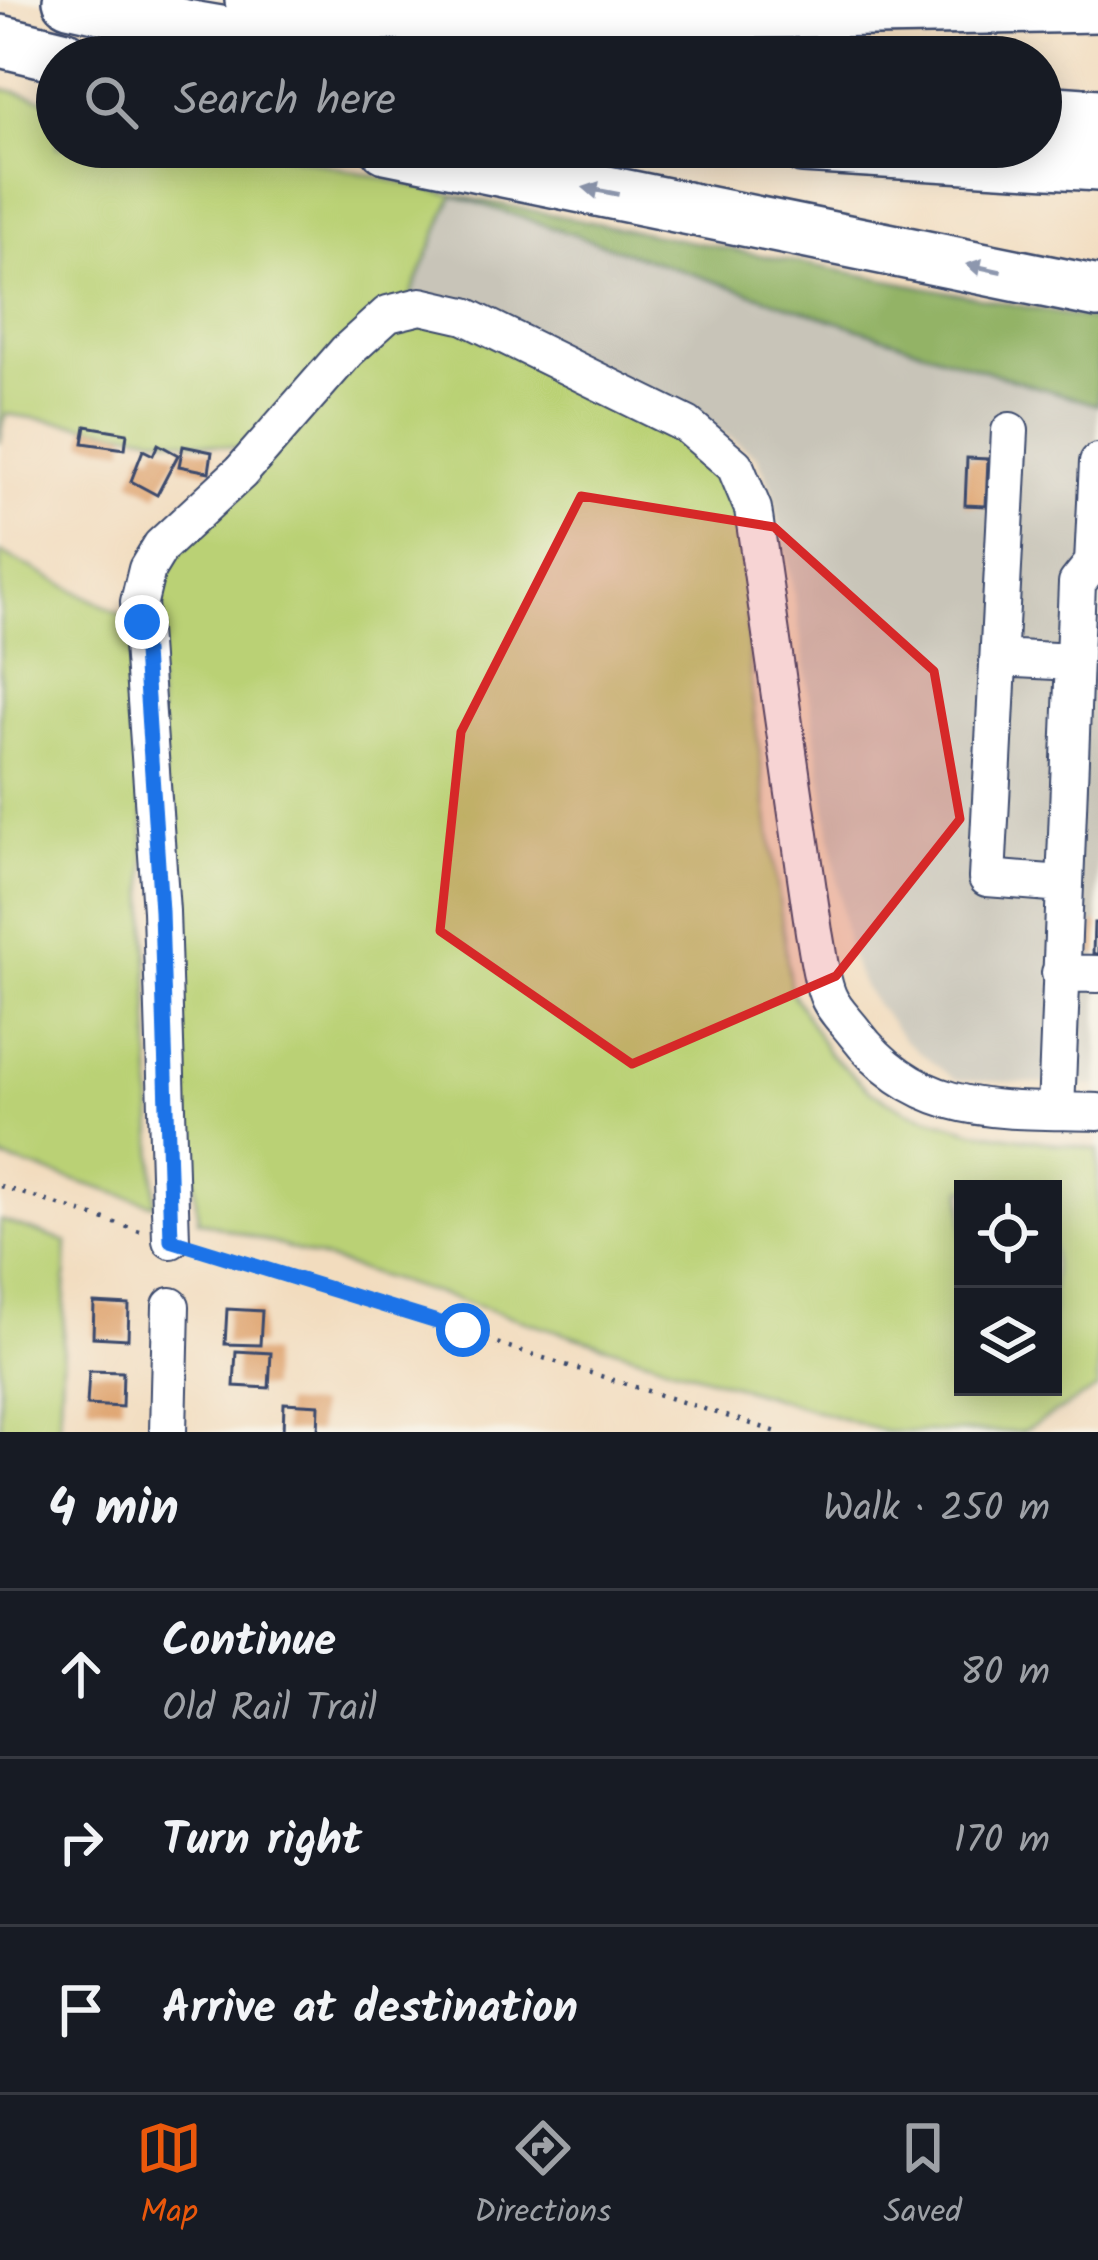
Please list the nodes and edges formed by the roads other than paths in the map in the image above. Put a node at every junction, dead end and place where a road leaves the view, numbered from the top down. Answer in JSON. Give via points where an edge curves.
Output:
{"nodes":[{"id":1,"x":69,"y":0,"type":"edge"},
{"id":2,"x":251,"y":0,"type":"edge"},
{"id":3,"x":1098,"y":6,"type":"edge"},
{"id":4,"x":243,"y":36,"type":"edge"},
{"id":5,"x":0,"y":41,"type":"edge"},
{"id":6,"x":36,"y":50,"type":"edge"},
{"id":7,"x":0,"y":59,"type":"edge"},
{"id":8,"x":36,"y":68,"type":"edge"},
{"id":9,"x":1062,"y":113,"type":"edge"},
{"id":10,"x":1098,"y":115,"type":"edge"},
{"id":11,"x":1062,"y":163,"type":"edge"},
{"id":12,"x":1098,"y":165,"type":"edge"},
{"id":13,"x":489,"y":168,"type":"edge"},
{"id":14,"x":1098,"y":292,"type":"edge"},
{"id":15,"x":1010,"y":431,"type":"dead end"},
{"id":16,"x":1098,"y":462,"type":"edge"},
{"id":17,"x":999,"y":658,"type":"junction"},
{"id":18,"x":1073,"y":662,"type":"junction"},
{"id":19,"x":1064,"y":884,"type":"junction"},
{"id":20,"x":1060,"y":973,"type":"junction"},
{"id":21,"x":1098,"y":974,"type":"edge"},
{"id":22,"x":1056,"y":1111,"type":"junction"},
{"id":23,"x":1098,"y":1112,"type":"edge"},
{"id":24,"x":171,"y":1240,"type":"road end"},
{"id":25,"x":170,"y":1306,"type":"dead end"},
{"id":26,"x":168,"y":1432,"type":"edge"}],
"edges":[{"from":1,"to":4,"type":"highway"},
{"from":2,"to":3,"type":"highway","via":[[328,12],[483,17]]},
{"from":5,"to":6,"type":"highway"},
{"from":7,"to":8,"type":"highway"},
{"from":9,"to":10,"type":"highway"},
{"from":11,"to":12,"type":"highway"},
{"from":14,"to":13,"type":"highway","one_way":true},
{"from":15,"to":17,"type":"street"},
{"from":16,"to":18,"type":"street","via":[[1093,563],[1077,583]]},
{"from":17,"to":18,"type":"street"},
{"from":17,"to":19,"type":"street","via":[[987,878]]},
{"from":18,"to":19,"type":"street"},
{"from":19,"to":20,"type":"street"},
{"from":20,"to":21,"type":"street"},
{"from":20,"to":22,"type":"street"},
{"from":22,"to":23,"type":"street"},
{"from":22,"to":24,"type":"street","via":[[959,1105],[917,1089],[866,1047],[828,997],[758,533],[735,466],[687,424],[465,316],[421,306],[388,314],[347,352],[257,455],[160,546],[142,584]]},
{"from":25,"to":26,"type":"street"}]}
